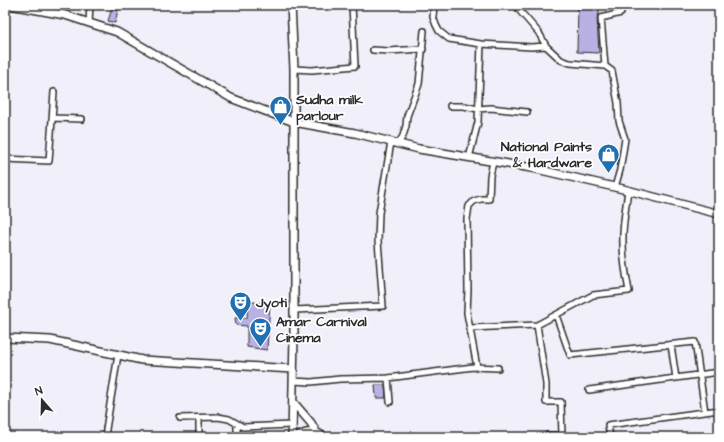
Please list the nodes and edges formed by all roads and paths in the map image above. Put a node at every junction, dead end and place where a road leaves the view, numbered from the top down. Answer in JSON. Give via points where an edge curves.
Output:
{"nodes":[{"id":1,"x":10,"y":5,"type":"edge"},
{"id":2,"x":90,"y":5,"type":"edge"},
{"id":3,"x":291,"y":5,"type":"edge"},
{"id":4,"x":352,"y":5,"type":"edge"},
{"id":5,"x":434,"y":5,"type":"edge"},
{"id":6,"x":518,"y":5,"type":"edge"},
{"id":7,"x":621,"y":5,"type":"edge"},
{"id":8,"x":89,"y":23,"type":"junction"},
{"id":9,"x":424,"y":31,"type":"dead end"},
{"id":10,"x":482,"y":44,"type":"junction"},
{"id":11,"x":546,"y":46,"type":"junction"},
{"id":12,"x":423,"y":49,"type":"junction"},
{"id":13,"x":373,"y":50,"type":"dead end"},
{"id":14,"x":605,"y":66,"type":"junction"},
{"id":15,"x":294,"y":69,"type":"junction"},
{"id":16,"x":54,"y":92,"type":"dead end"},
{"id":17,"x":450,"y":106,"type":"dead end"},
{"id":18,"x":478,"y":108,"type":"junction"},
{"id":19,"x":527,"y":112,"type":"dead end"},
{"id":20,"x":53,"y":118,"type":"junction"},
{"id":21,"x":82,"y":119,"type":"dead end"},
{"id":22,"x":294,"y":122,"type":"junction"},
{"id":23,"x":394,"y":143,"type":"junction"},
{"id":24,"x":469,"y":158,"type":"junction"},
{"id":25,"x":5,"y":159,"type":"edge"},
{"id":26,"x":493,"y":162,"type":"junction"},
{"id":27,"x":615,"y":187,"type":"junction"},
{"id":28,"x":628,"y":190,"type":"junction"},
{"id":29,"x":719,"y":214,"type":"edge"},
{"id":30,"x":294,"y":310,"type":"junction"},
{"id":31,"x":556,"y":315,"type":"junction"},
{"id":32,"x":537,"y":325,"type":"junction"},
{"id":33,"x":471,"y":328,"type":"junction"},
{"id":34,"x":5,"y":338,"type":"edge"},
{"id":35,"x":671,"y":345,"type":"junction"},
{"id":36,"x":118,"y":355,"type":"junction"},
{"id":37,"x":477,"y":368,"type":"junction"},
{"id":38,"x":498,"y":368,"type":"dead end"},
{"id":39,"x":293,"y":369,"type":"junction"},
{"id":40,"x":719,"y":372,"type":"edge"},
{"id":41,"x":700,"y":374,"type":"junction"},
{"id":42,"x":388,"y":378,"type":"junction"},
{"id":43,"x":676,"y":378,"type":"junction"},
{"id":44,"x":293,"y":381,"type":"junction"},
{"id":45,"x":589,"y":390,"type":"dead end"},
{"id":46,"x":293,"y":402,"type":"junction"},
{"id":47,"x":390,"y":402,"type":"dead end"},
{"id":48,"x":719,"y":410,"type":"edge"},
{"id":49,"x":705,"y":412,"type":"junction"},
{"id":50,"x":180,"y":418,"type":"dead end"},
{"id":51,"x":198,"y":418,"type":"junction"},
{"id":52,"x":237,"y":424,"type":"junction"},
{"id":53,"x":292,"y":425,"type":"junction"},
{"id":54,"x":316,"y":432,"type":"junction"},
{"id":55,"x":562,"y":436,"type":"junction"},
{"id":56,"x":106,"y":437,"type":"edge"},
{"id":57,"x":199,"y":437,"type":"edge"},
{"id":58,"x":237,"y":437,"type":"edge"},
{"id":59,"x":292,"y":437,"type":"edge"},
{"id":60,"x":296,"y":437,"type":"edge"},
{"id":61,"x":324,"y":437,"type":"edge"},
{"id":62,"x":548,"y":437,"type":"edge"},
{"id":63,"x":580,"y":437,"type":"edge"},
{"id":64,"x":610,"y":437,"type":"edge"}],
"edges":[{"from":1,"to":8,"type":"main road","via":[[65,15]]},
{"from":2,"to":8,"type":"street"},
{"from":3,"to":15,"type":"main road"},
{"from":4,"to":15,"type":"street","via":[[355,66]]},
{"from":5,"to":10,"type":"street","via":[[433,17],[439,31],[449,39]]},
{"from":6,"to":11,"type":"street"},
{"from":7,"to":14,"type":"street","via":[[621,13],[601,18]]},
{"from":8,"to":22,"type":"main road","via":[[117,32],[231,98]]},
{"from":9,"to":12,"type":"street"},
{"from":10,"to":11,"type":"street"},
{"from":10,"to":18,"type":"street"},
{"from":11,"to":14,"type":"street","via":[[561,60]]},
{"from":12,"to":13,"type":"street"},
{"from":12,"to":23,"type":"street","via":[[419,84],[407,116],[403,136]]},
{"from":14,"to":27,"type":"street","via":[[612,71],[619,121],[625,139]]},
{"from":15,"to":22,"type":"main road"},
{"from":16,"to":20,"type":"street"},
{"from":17,"to":18,"type":"street"},
{"from":18,"to":19,"type":"street"},
{"from":18,"to":24,"type":"street","via":[[478,122]]},
{"from":20,"to":21,"type":"street"},
{"from":20,"to":25,"type":"street","via":[[49,161]]},
{"from":22,"to":23,"type":"main road"},
{"from":22,"to":30,"type":"main road"},
{"from":23,"to":24,"type":"main road"},
{"from":23,"to":30,"type":"street","via":[[379,213],[378,234],[384,306]]},
{"from":24,"to":26,"type":"main road"},
{"from":26,"to":27,"type":"main road"},
{"from":26,"to":33,"type":"street","via":[[489,199],[474,201],[469,206],[467,219],[467,313]]},
{"from":27,"to":28,"type":"main road"},
{"from":28,"to":29,"type":"main road"},
{"from":28,"to":31,"type":"street","via":[[623,244],[629,291],[593,295]]},
{"from":30,"to":39,"type":"main road"},
{"from":31,"to":32,"type":"street"},
{"from":31,"to":35,"type":"street","via":[[570,356]]},
{"from":32,"to":33,"type":"street"},
{"from":32,"to":55,"type":"street","via":[[546,384],[546,402],[561,402]]},
{"from":33,"to":37,"type":"street"},
{"from":34,"to":36,"type":"main road","via":[[50,340]]},
{"from":35,"to":41,"type":"street","via":[[695,342]]},
{"from":35,"to":43,"type":"street"},
{"from":36,"to":39,"type":"main road","via":[[142,360]]},
{"from":36,"to":56,"type":"street"},
{"from":37,"to":38,"type":"street"},
{"from":37,"to":42,"type":"street"},
{"from":39,"to":44,"type":"main road"},
{"from":40,"to":41,"type":"street"},
{"from":41,"to":43,"type":"street"},
{"from":41,"to":49,"type":"street"},
{"from":42,"to":44,"type":"street"},
{"from":42,"to":47,"type":"street"},
{"from":43,"to":45,"type":"street"},
{"from":44,"to":46,"type":"main road"},
{"from":46,"to":53,"type":"main road"},
{"from":46,"to":54,"type":"main road"},
{"from":48,"to":49,"type":"street"},
{"from":49,"to":64,"type":"street","via":[[608,425]]},
{"from":50,"to":51,"type":"street"},
{"from":51,"to":52,"type":"street","via":[[218,417]]},
{"from":51,"to":57,"type":"street"},
{"from":52,"to":53,"type":"street","via":[[243,427]]},
{"from":52,"to":58,"type":"street"},
{"from":53,"to":59,"type":"main road"},
{"from":54,"to":60,"type":"main road"},
{"from":54,"to":61,"type":"main road"},
{"from":55,"to":62,"type":"street"},
{"from":55,"to":63,"type":"street"}]}
